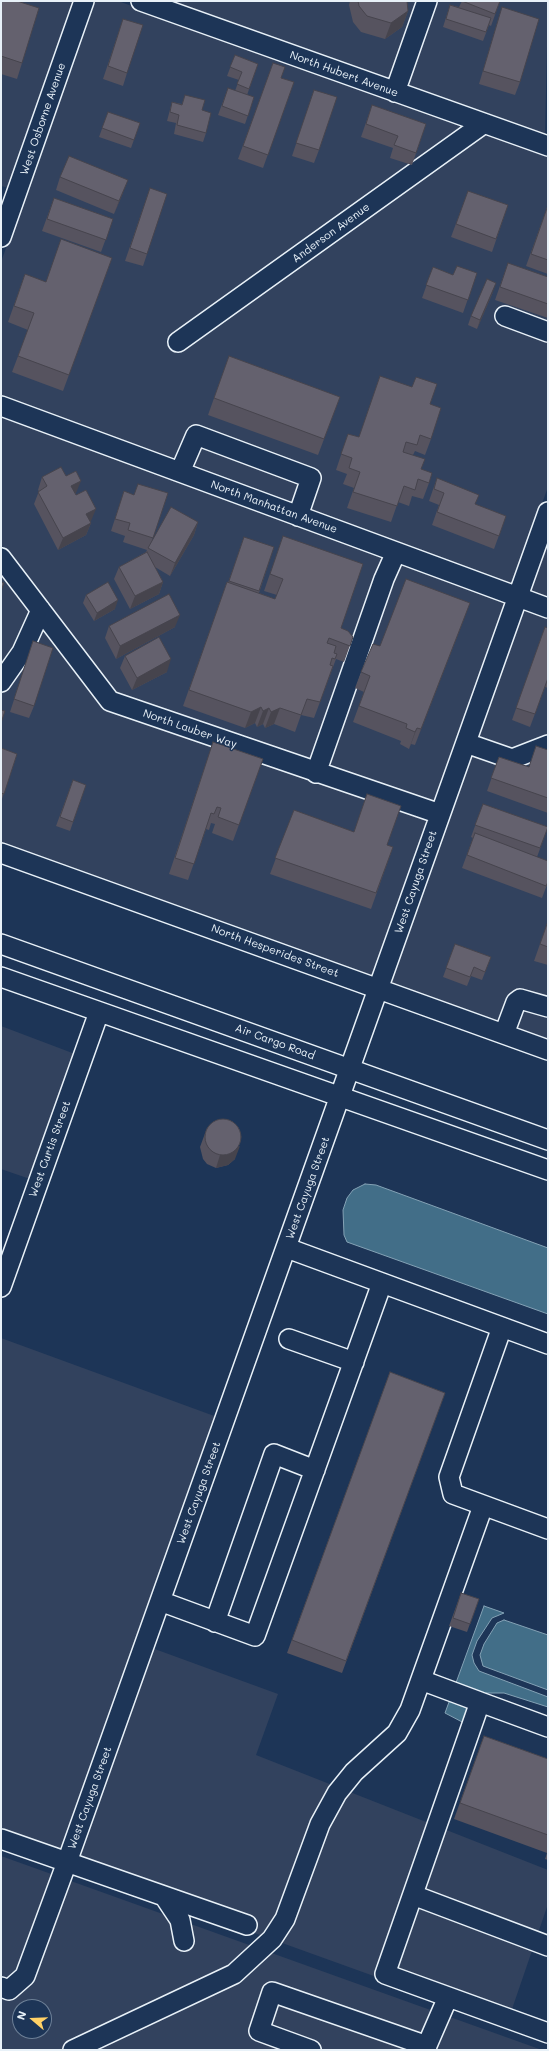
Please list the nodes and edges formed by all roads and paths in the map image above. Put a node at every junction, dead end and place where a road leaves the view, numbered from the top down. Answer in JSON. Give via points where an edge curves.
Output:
{"nodes":[{"id":1,"x":84,"y":1,"type":"edge"},
{"id":2,"x":141,"y":1,"type":"edge"},
{"id":3,"x":427,"y":1,"type":"edge"},
{"id":4,"x":395,"y":92,"type":"junction"},
{"id":5,"x":483,"y":124,"type":"junction"},
{"id":6,"x":548,"y":146,"type":"edge"},
{"id":7,"x":8,"y":196,"type":"edge"},
{"id":8,"x":1,"y":237,"type":"edge"},
{"id":9,"x":505,"y":316,"type":"dead end"},
{"id":10,"x":548,"y":332,"type":"edge"},
{"id":11,"x":178,"y":342,"type":"dead end"},
{"id":12,"x":1,"y":406,"type":"edge"},
{"id":13,"x":180,"y":472,"type":"junction"},
{"id":14,"x":548,"y":512,"type":"edge"},
{"id":15,"x":298,"y":516,"type":"junction"},
{"id":16,"x":396,"y":552,"type":"junction"},
{"id":17,"x":1,"y":558,"type":"edge"},
{"id":18,"x":518,"y":596,"type":"junction"},
{"id":19,"x":548,"y":608,"type":"edge"},
{"id":20,"x":41,"y":610,"type":"junction"},
{"id":21,"x":1,"y":682,"type":"edge"},
{"id":22,"x":466,"y":743,"type":"junction"},
{"id":23,"x":548,"y":745,"type":"edge"},
{"id":24,"x":316,"y":773,"type":"junction"},
{"id":25,"x":440,"y":814,"type":"junction"},
{"id":26,"x":1,"y":854,"type":"edge"},
{"id":27,"x":1,"y":944,"type":"edge"},
{"id":28,"x":1,"y":977,"type":"edge"},
{"id":29,"x":379,"y":988,"type":"junction"},
{"id":30,"x":548,"y":1007,"type":"edge"},
{"id":31,"x":99,"y":1012,"type":"junction"},
{"id":32,"x":504,"y":1034,"type":"junction"},
{"id":33,"x":548,"y":1050,"type":"edge"},
{"id":34,"x":350,"y":1069,"type":"junction"},
{"id":35,"x":340,"y":1097,"type":"junction"},
{"id":36,"x":548,"y":1140,"type":"edge"},
{"id":37,"x":548,"y":1170,"type":"edge"},
{"id":38,"x":287,"y":1248,"type":"junction"},
{"id":39,"x":382,"y":1283,"type":"junction"},
{"id":40,"x":1,"y":1287,"type":"edge"},
{"id":41,"x":502,"y":1327,"type":"junction"},
{"id":42,"x":289,"y":1339,"type":"dead end"},
{"id":43,"x":548,"y":1344,"type":"edge"},
{"id":44,"x":354,"y":1362,"type":"junction"},
{"id":45,"x":315,"y":1470,"type":"junction"},
{"id":46,"x":483,"y":1506,"type":"junction"},
{"id":47,"x":548,"y":1529,"type":"edge"},
{"id":48,"x":160,"y":1601,"type":"junction"},
{"id":49,"x":215,"y":1622,"type":"junction"},
{"id":50,"x":421,"y":1680,"type":"junction"},
{"id":51,"x":480,"y":1702,"type":"junction"},
{"id":52,"x":548,"y":1727,"type":"edge"},
{"id":53,"x":1,"y":1839,"type":"edge"},
{"id":54,"x":67,"y":1862,"type":"junction"},
{"id":55,"x":413,"y":1895,"type":"junction"},
{"id":56,"x":164,"y":1896,"type":"junction"},
{"id":57,"x":247,"y":1925,"type":"dead end"},
{"id":58,"x":184,"y":1941,"type":"dead end"},
{"id":59,"x":548,"y":1946,"type":"edge"},
{"id":60,"x":1,"y":1987,"type":"edge"},
{"id":61,"x":448,"y":1997,"type":"junction"},
{"id":62,"x":548,"y":2033,"type":"edge"},
{"id":63,"x":426,"y":2048,"type":"edge"},
{"id":64,"x":73,"y":2050,"type":"edge"},
{"id":65,"x":311,"y":2050,"type":"edge"}],
"edges":[{"from":1,"to":7,"type":"street","name":"West Osborne Avenue"},
{"from":2,"to":4,"type":"street","name":"North Hubert Avenue"},
{"from":3,"to":4,"type":"street"},
{"from":4,"to":5,"type":"street","name":"North Hubert Avenue"},
{"from":5,"to":6,"type":"street","name":"North Hubert Avenue"},
{"from":5,"to":11,"type":"street","name":"Anderson Avenue"},
{"from":7,"to":8,"type":"street","name":"West Osborne Avenue"},
{"from":9,"to":10,"type":"street"},
{"from":12,"to":13,"type":"street","name":"North Manhattan Avenue"},
{"from":13,"to":15,"type":"street","name":"North Manhattan Avenue"},
{"from":13,"to":15,"type":"street","via":[[196,435],[311,478]]},
{"from":14,"to":18,"type":"street","name":"West Cayuga Street"},
{"from":15,"to":16,"type":"street","name":"North Manhattan Avenue"},
{"from":16,"to":18,"type":"street","name":"North Manhattan Avenue"},
{"from":16,"to":24,"type":"street","via":[[384,579]]},
{"from":17,"to":20,"type":"street","name":"North Lauber Way"},
{"from":18,"to":19,"type":"street","name":"North Manhattan Avenue"},
{"from":18,"to":22,"type":"street","name":"West Cayuga Street"},
{"from":20,"to":21,"type":"street","via":[[22,652]]},
{"from":20,"to":24,"type":"street","name":"North Lauber Way","via":[[110,701]]},
{"from":22,"to":23,"type":"street","via":[[512,759]]},
{"from":22,"to":25,"type":"street","name":"West Cayuga Street"},
{"from":24,"to":25,"type":"street","name":"North Lauber Way"},
{"from":25,"to":29,"type":"street","name":"West Cayuga Street"},
{"from":26,"to":29,"type":"street","name":"North Hesperides Street"},
{"from":27,"to":34,"type":"street","name":"Air Cargo Road"},
{"from":28,"to":31,"type":"street"},
{"from":29,"to":32,"type":"street","name":"North Hesperides Street"},
{"from":29,"to":34,"type":"street","name":"West Cayuga Street"},
{"from":30,"to":32,"type":"street","via":[[520,999],[516,1002]]},
{"from":31,"to":35,"type":"street"},
{"from":31,"to":40,"type":"street","name":"West Curtis Street"},
{"from":32,"to":33,"type":"street","name":"North Hesperides Street"},
{"from":34,"to":35,"type":"street","name":"West Cayuga Street"},
{"from":34,"to":36,"type":"street","name":"Air Cargo Road"},
{"from":35,"to":37,"type":"street"},
{"from":35,"to":38,"type":"street","name":"West Cayuga Street"},
{"from":38,"to":39,"type":"street"},
{"from":38,"to":48,"type":"street","name":"West Cayuga Street"},
{"from":39,"to":41,"type":"street"},
{"from":39,"to":44,"type":"street"},
{"from":41,"to":43,"type":"street"},
{"from":41,"to":46,"type":"street","via":[[449,1477],[453,1494]]},
{"from":42,"to":44,"type":"street"},
{"from":44,"to":45,"type":"street"},
{"from":45,"to":49,"type":"street","via":[[255,1636]]},
{"from":45,"to":49,"type":"street","via":[[274,1454]]},
{"from":46,"to":47,"type":"street"},
{"from":46,"to":50,"type":"street"},
{"from":48,"to":49,"type":"street"},
{"from":48,"to":54,"type":"street","name":"West Cayuga Street"},
{"from":50,"to":51,"type":"street"},
{"from":50,"to":64,"type":"street","via":[[410,1710],[397,1733],[354,1772],[337,1793],[320,1824],[285,1919],[272,1939],[234,1974]]},
{"from":51,"to":52,"type":"street"},
{"from":51,"to":55,"type":"street"},
{"from":53,"to":54,"type":"street"},
{"from":54,"to":56,"type":"street"},
{"from":54,"to":60,"type":"street","name":"West Cayuga Street","via":[[25,1976],[10,1990]]},
{"from":55,"to":59,"type":"street"},
{"from":55,"to":61,"type":"street","via":[[385,1974]]},
{"from":56,"to":57,"type":"street"},
{"from":56,"to":58,"type":"street","via":[[180,1920]]},
{"from":61,"to":62,"type":"street"},
{"from":61,"to":63,"type":"street"},
{"from":63,"to":65,"type":"street","via":[[272,1992],[259,2031]]}]}
